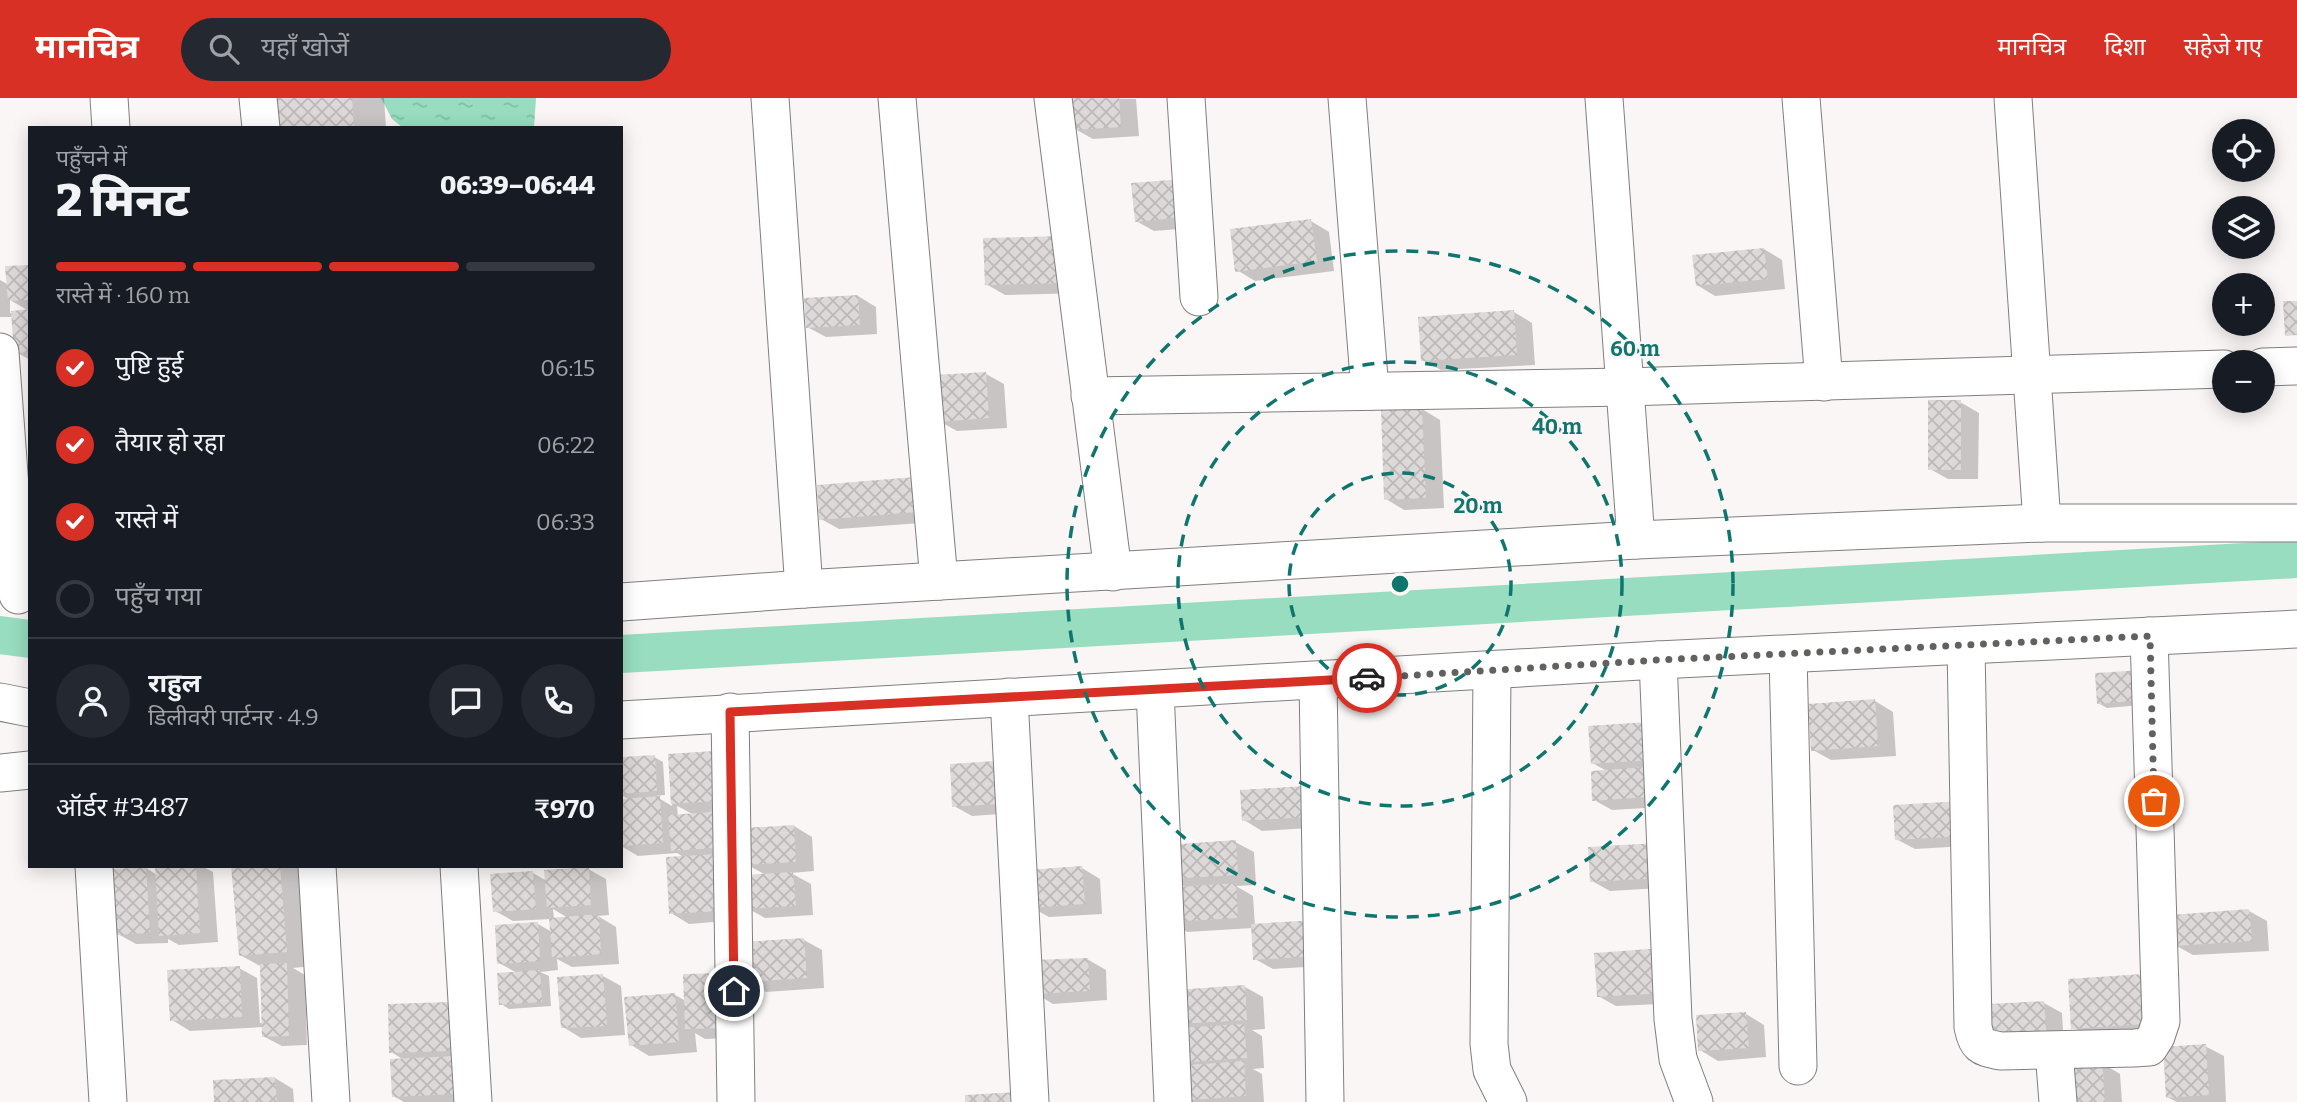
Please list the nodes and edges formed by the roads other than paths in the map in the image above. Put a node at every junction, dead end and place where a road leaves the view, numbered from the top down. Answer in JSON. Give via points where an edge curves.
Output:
{"nodes":[{"id":1,"x":109,"y":98,"type":"edge"},
{"id":2,"x":258,"y":98,"type":"edge"},
{"id":3,"x":770,"y":98,"type":"edge"},
{"id":4,"x":897,"y":98,"type":"edge"},
{"id":5,"x":1053,"y":98,"type":"edge"},
{"id":6,"x":1186,"y":98,"type":"edge"},
{"id":7,"x":1346,"y":98,"type":"edge"},
{"id":8,"x":1604,"y":98,"type":"edge"},
{"id":9,"x":1801,"y":98,"type":"edge"},
{"id":10,"x":2013,"y":98,"type":"edge"},
{"id":11,"x":111,"y":126,"type":"edge"},
{"id":12,"x":261,"y":126,"type":"edge"},
{"id":13,"x":1199,"y":297,"type":"dead end"},
{"id":14,"x":0,"y":352,"type":"edge"},
{"id":15,"x":2297,"y":366,"type":"edge"},
{"id":16,"x":2275,"y":367,"type":"edge"},
{"id":17,"x":2212,"y":369,"type":"edge"},
{"id":18,"x":2032,"y":376,"type":"junction"},
{"id":19,"x":1824,"y":382,"type":"junction"},
{"id":20,"x":1626,"y":387,"type":"junction"},
{"id":21,"x":1370,"y":391,"type":"junction"},
{"id":22,"x":1090,"y":396,"type":"junction"},
{"id":23,"x":2042,"y":523,"type":"junction"},
{"id":24,"x":2297,"y":523,"type":"edge"},
{"id":25,"x":1636,"y":540,"type":"junction"},
{"id":26,"x":1113,"y":572,"type":"junction"},
{"id":27,"x":939,"y":582,"type":"junction"},
{"id":28,"x":804,"y":589,"type":"junction"},
{"id":29,"x":16,"y":595,"type":"edge"},
{"id":30,"x":623,"y":602,"type":"edge"},
{"id":31,"x":2297,"y":629,"type":"edge"},
{"id":32,"x":2150,"y":636,"type":"junction"},
{"id":33,"x":1966,"y":646,"type":"junction"},
{"id":34,"x":1788,"y":655,"type":"junction"},
{"id":35,"x":1658,"y":660,"type":"junction"},
{"id":36,"x":1492,"y":671,"type":"junction"},
{"id":37,"x":1318,"y":681,"type":"junction"},
{"id":38,"x":1155,"y":690,"type":"junction"},
{"id":39,"x":1009,"y":697,"type":"junction"},
{"id":40,"x":0,"y":702,"type":"edge"},
{"id":41,"x":28,"y":708,"type":"edge"},
{"id":42,"x":730,"y":712,"type":"junction"},
{"id":43,"x":623,"y":720,"type":"edge"},
{"id":44,"x":28,"y":771,"type":"edge"},
{"id":45,"x":0,"y":773,"type":"edge"},
{"id":46,"x":93,"y":868,"type":"edge"},
{"id":47,"x":317,"y":868,"type":"edge"},
{"id":48,"x":459,"y":868,"type":"edge"},
{"id":49,"x":2054,"y":1051,"type":"junction"},
{"id":50,"x":1798,"y":1066,"type":"dead end"},
{"id":51,"x":108,"y":1102,"type":"edge"},
{"id":52,"x":331,"y":1102,"type":"edge"},
{"id":53,"x":472,"y":1102,"type":"edge"},
{"id":54,"x":736,"y":1102,"type":"edge"},
{"id":55,"x":1030,"y":1102,"type":"edge"},
{"id":56,"x":1173,"y":1102,"type":"edge"},
{"id":57,"x":1325,"y":1102,"type":"edge"},
{"id":58,"x":1508,"y":1102,"type":"edge"},
{"id":59,"x":1694,"y":1102,"type":"edge"},
{"id":60,"x":2058,"y":1102,"type":"edge"}],
"edges":[{"from":1,"to":11,"type":"street"},
{"from":2,"to":12,"type":"street"},
{"from":3,"to":28,"type":"street"},
{"from":4,"to":27,"type":"street"},
{"from":5,"to":22,"type":"street"},
{"from":6,"to":13,"type":"street"},
{"from":7,"to":21,"type":"street"},
{"from":8,"to":20,"type":"street"},
{"from":9,"to":19,"type":"street"},
{"from":10,"to":18,"type":"street"},
{"from":14,"to":29,"type":"street"},
{"from":15,"to":16,"type":"street"},
{"from":17,"to":18,"type":"street"},
{"from":18,"to":19,"type":"street"},
{"from":18,"to":23,"type":"street"},
{"from":19,"to":20,"type":"street"},
{"from":20,"to":21,"type":"street"},
{"from":20,"to":25,"type":"street"},
{"from":21,"to":22,"type":"street"},
{"from":22,"to":26,"type":"street"},
{"from":23,"to":24,"type":"street"},
{"from":23,"to":25,"type":"street"},
{"from":25,"to":26,"type":"street"},
{"from":26,"to":27,"type":"street"},
{"from":27,"to":28,"type":"street"},
{"from":28,"to":30,"type":"street"},
{"from":31,"to":32,"type":"street"},
{"from":32,"to":33,"type":"street"},
{"from":32,"to":49,"type":"street","via":[[2161,1021],[2149,1046]]},
{"from":33,"to":34,"type":"street"},
{"from":33,"to":49,"type":"street","via":[[1975,1039],[1983,1047],[2000,1051]]},
{"from":34,"to":35,"type":"street"},
{"from":34,"to":50,"type":"street"},
{"from":35,"to":36,"type":"street"},
{"from":35,"to":59,"type":"street","via":[[1673,1019],[1678,1059]]},
{"from":36,"to":37,"type":"street"},
{"from":36,"to":58,"type":"street","via":[[1489,1044],[1492,1070]]},
{"from":37,"to":38,"type":"street"},
{"from":37,"to":57,"type":"street"},
{"from":38,"to":39,"type":"street"},
{"from":38,"to":56,"type":"street"},
{"from":39,"to":42,"type":"street"},
{"from":39,"to":55,"type":"street"},
{"from":40,"to":41,"type":"street"},
{"from":42,"to":43,"type":"street"},
{"from":42,"to":54,"type":"street"},
{"from":44,"to":45,"type":"street"},
{"from":46,"to":51,"type":"street"},
{"from":47,"to":52,"type":"street"},
{"from":48,"to":53,"type":"street"},
{"from":49,"to":60,"type":"street"}]}
